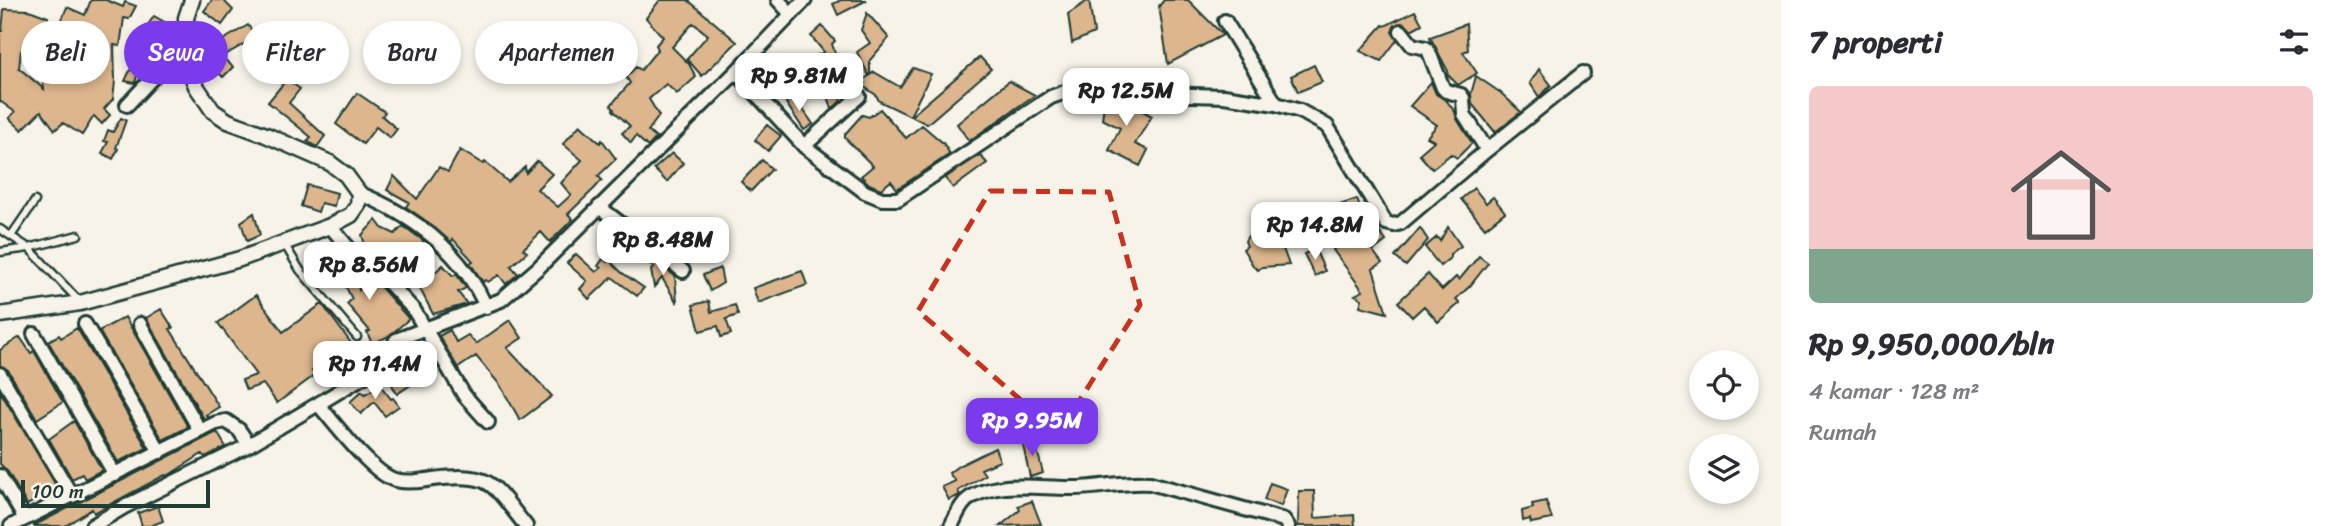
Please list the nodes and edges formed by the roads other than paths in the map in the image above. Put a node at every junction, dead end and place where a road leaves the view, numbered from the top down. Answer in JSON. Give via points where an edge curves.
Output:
{"nodes":[{"id":1,"x":192,"y":0,"type":"edge"},
{"id":2,"x":778,"y":0,"type":"edge"},
{"id":3,"x":805,"y":0,"type":"edge"},
{"id":4,"x":791,"y":14,"type":"junction"},
{"id":5,"x":186,"y":21,"type":"edge"},
{"id":6,"x":1225,"y":21,"type":"dead end"},
{"id":7,"x":1401,"y":32,"type":"dead end"},
{"id":8,"x":736,"y":72,"type":"junction"},
{"id":9,"x":1583,"y":74,"type":"dead end"},
{"id":10,"x":147,"y":84,"type":"edge"},
{"id":11,"x":195,"y":84,"type":"edge"},
{"id":12,"x":859,"y":96,"type":"dead end"},
{"id":13,"x":1276,"y":104,"type":"junction"},
{"id":14,"x":127,"y":105,"type":"dead end"},
{"id":15,"x":804,"y":146,"type":"junction"},
{"id":16,"x":1487,"y":150,"type":"junction"},
{"id":17,"x":359,"y":193,"type":"junction"},
{"id":18,"x":34,"y":201,"type":"dead end"},
{"id":19,"x":598,"y":207,"type":"junction"},
{"id":20,"x":330,"y":226,"type":"junction"},
{"id":21,"x":0,"y":229,"type":"edge"},
{"id":22,"x":78,"y":235,"type":"dead end"},
{"id":23,"x":11,"y":236,"type":"junction"},
{"id":24,"x":284,"y":243,"type":"junction"},
{"id":25,"x":29,"y":248,"type":"junction"},
{"id":26,"x":0,"y":252,"type":"edge"},
{"id":27,"x":352,"y":252,"type":"junction"},
{"id":28,"x":683,"y":271,"type":"dead end"},
{"id":29,"x":371,"y":279,"type":"dead end"},
{"id":30,"x":80,"y":303,"type":"junction"},
{"id":31,"x":486,"y":307,"type":"junction"},
{"id":32,"x":1,"y":313,"type":"edge"},
{"id":33,"x":85,"y":324,"type":"dead end"},
{"id":34,"x":139,"y":324,"type":"dead end"},
{"id":35,"x":426,"y":329,"type":"junction"},
{"id":36,"x":34,"y":334,"type":"dead end"},
{"id":37,"x":357,"y":337,"type":"dead end"},
{"id":38,"x":0,"y":374,"type":"edge"},
{"id":39,"x":318,"y":404,"type":"junction"},
{"id":40,"x":488,"y":422,"type":"dead end"},
{"id":41,"x":200,"y":432,"type":"junction"},
{"id":42,"x":249,"y":446,"type":"junction"},
{"id":43,"x":160,"y":452,"type":"junction"},
{"id":44,"x":115,"y":475,"type":"junction"},
{"id":45,"x":0,"y":476,"type":"edge"},
{"id":46,"x":72,"y":496,"type":"junction"},
{"id":47,"x":25,"y":519,"type":"junction"},
{"id":48,"x":11,"y":526,"type":"edge"},
{"id":49,"x":92,"y":526,"type":"edge"},
{"id":50,"x":526,"y":526,"type":"edge"},
{"id":51,"x":951,"y":526,"type":"edge"},
{"id":52,"x":1288,"y":526,"type":"edge"}],
"edges":[{"from":1,"to":5,"type":"street"},
{"from":2,"to":4,"type":"street"},
{"from":3,"to":4,"type":"street"},
{"from":4,"to":8,"type":"street"},
{"from":6,"to":13,"type":"street"},
{"from":7,"to":16,"type":"street","via":[[1412,45],[1429,52],[1443,88],[1461,95],[1464,114]]},
{"from":8,"to":15,"type":"street"},
{"from":8,"to":19,"type":"street"},
{"from":9,"to":16,"type":"street"},
{"from":10,"to":14,"type":"street"},
{"from":11,"to":17,"type":"street","via":[[213,111],[228,121],[330,163]]},
{"from":12,"to":15,"type":"street"},
{"from":13,"to":15,"type":"street","via":[[1082,86],[1051,97],[898,199],[882,200],[865,192]]},
{"from":13,"to":16,"type":"street","via":[[1327,126],[1390,224],[1401,223]]},
{"from":17,"to":20,"type":"street","via":[[351,215]]},
{"from":17,"to":31,"type":"street","via":[[399,212],[453,255]]},
{"from":18,"to":23,"type":"lane"},
{"from":19,"to":28,"type":"street"},
{"from":19,"to":31,"type":"street","via":[[538,268]]},
{"from":20,"to":24,"type":"street"},
{"from":20,"to":27,"type":"street"},
{"from":21,"to":23,"type":"lane"},
{"from":22,"to":25,"type":"lane"},
{"from":23,"to":25,"type":"lane"},
{"from":24,"to":30,"type":"street"},
{"from":24,"to":37,"type":"lane","via":[[300,270]]},
{"from":25,"to":26,"type":"lane"},
{"from":25,"to":30,"type":"lane"},
{"from":27,"to":29,"type":"street"},
{"from":27,"to":35,"type":"street","via":[[377,271]]},
{"from":30,"to":32,"type":"street"},
{"from":31,"to":35,"type":"street"},
{"from":33,"to":43,"type":"street"},
{"from":34,"to":41,"type":"street"},
{"from":35,"to":39,"type":"street","via":[[396,340],[386,363]]},
{"from":35,"to":40,"type":"street","via":[[464,395]]},
{"from":36,"to":44,"type":"street"},
{"from":38,"to":46,"type":"street"},
{"from":39,"to":42,"type":"street"},
{"from":39,"to":50,"type":"street","via":[[379,472],[393,480],[412,482],[479,478],[495,487]]},
{"from":41,"to":42,"type":"street","via":[[226,421]]},
{"from":41,"to":43,"type":"street"},
{"from":42,"to":49,"type":"street"},
{"from":43,"to":44,"type":"street"},
{"from":44,"to":46,"type":"street"},
{"from":45,"to":47,"type":"street"},
{"from":46,"to":47,"type":"street"},
{"from":47,"to":48,"type":"street"},
{"from":51,"to":52,"type":"street","via":[[968,498],[990,490],[1135,482],[1284,520]]}]}
